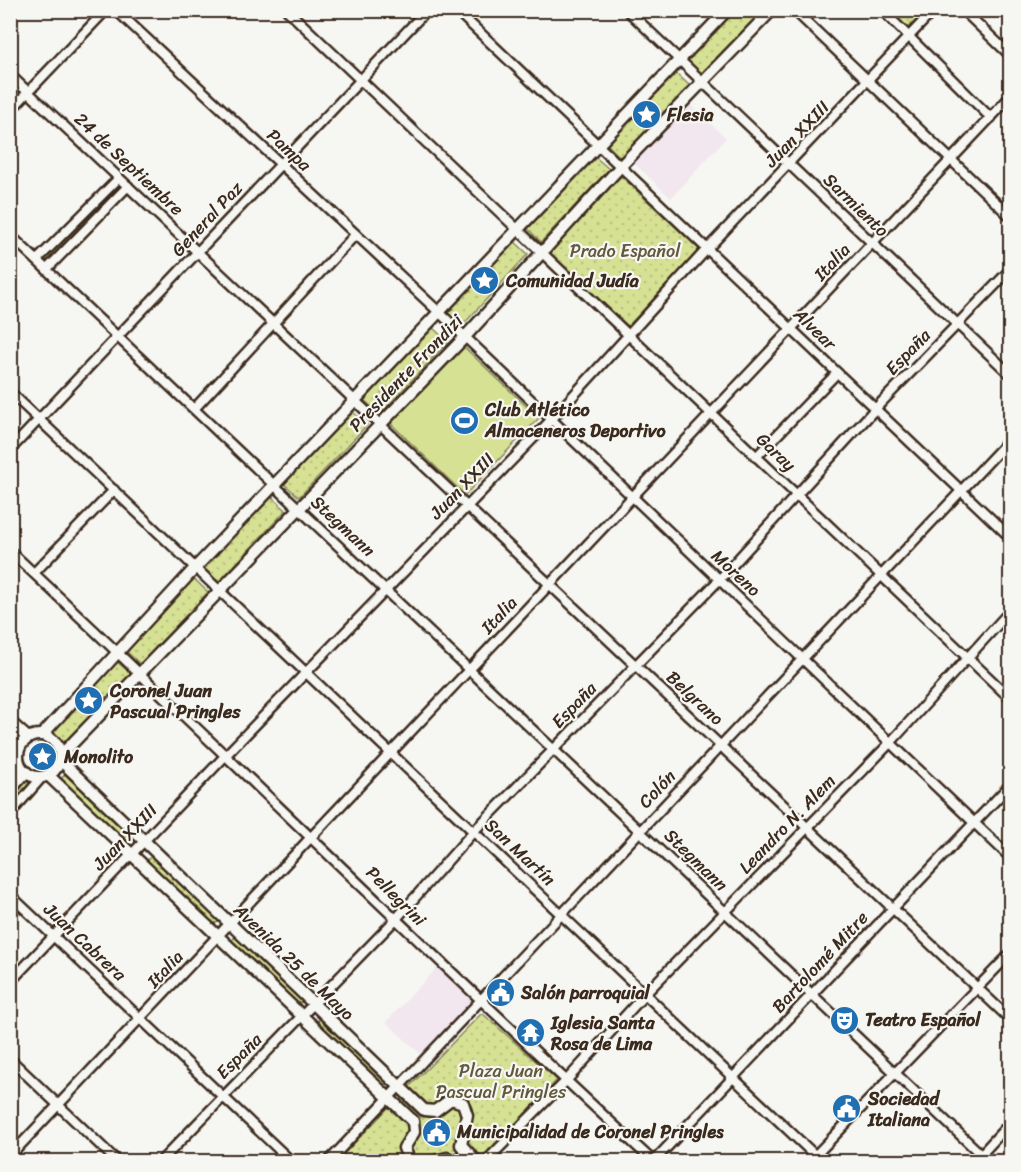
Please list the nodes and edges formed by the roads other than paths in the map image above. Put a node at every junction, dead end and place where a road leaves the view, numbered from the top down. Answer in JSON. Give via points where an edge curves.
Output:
{"nodes":[{"id":1,"x":106,"y":10,"type":"edge"},
{"id":2,"x":116,"y":10,"type":"edge"},
{"id":3,"x":287,"y":10,"type":"edge"},
{"id":4,"x":427,"y":10,"type":"edge"},
{"id":5,"x":456,"y":10,"type":"edge"},
{"id":6,"x":627,"y":10,"type":"edge"},
{"id":7,"x":727,"y":10,"type":"edge"},
{"id":8,"x":772,"y":10,"type":"edge"},
{"id":9,"x":794,"y":10,"type":"edge"},
{"id":10,"x":882,"y":10,"type":"edge"},
{"id":11,"x":934,"y":10,"type":"edge"},
{"id":12,"x":963,"y":10,"type":"edge"},
{"id":13,"x":910,"y":38,"type":"junction"},
{"id":14,"x":1011,"y":56,"type":"edge"},
{"id":15,"x":680,"y":60,"type":"junction"},
{"id":16,"x":10,"y":75,"type":"edge"},
{"id":17,"x":361,"y":80,"type":"junction"},
{"id":18,"x":703,"y":82,"type":"junction"},
{"id":19,"x":869,"y":82,"type":"junction"},
{"id":20,"x":28,"y":92,"type":"junction"},
{"id":21,"x":1011,"y":97,"type":"edge"},
{"id":22,"x":10,"y":111,"type":"edge"},
{"id":23,"x":991,"y":118,"type":"junction"},
{"id":24,"x":597,"y":145,"type":"junction"},
{"id":25,"x":951,"y":160,"type":"junction"},
{"id":26,"x":281,"y":165,"type":"junction"},
{"id":27,"x":790,"y":165,"type":"junction"},
{"id":28,"x":620,"y":167,"type":"junction"},
{"id":29,"x":119,"y":177,"type":"junction"},
{"id":30,"x":128,"y":186,"type":"junction"},
{"id":31,"x":1011,"y":216,"type":"edge"},
{"id":32,"x":518,"y":230,"type":"junction"},
{"id":33,"x":10,"y":235,"type":"edge"},
{"id":34,"x":355,"y":235,"type":"junction"},
{"id":35,"x":873,"y":243,"type":"junction"},
{"id":36,"x":707,"y":249,"type":"junction"},
{"id":37,"x":198,"y":251,"type":"junction"},
{"id":38,"x":541,"y":252,"type":"junction"},
{"id":39,"x":37,"y":260,"type":"junction"},
{"id":40,"x":47,"y":269,"type":"junction"},
{"id":41,"x":1011,"y":270,"type":"edge"},
{"id":42,"x":440,"y":313,"type":"junction"},
{"id":43,"x":274,"y":322,"type":"junction"},
{"id":44,"x":958,"y":325,"type":"junction"},
{"id":45,"x":791,"y":329,"type":"junction"},
{"id":46,"x":628,"y":335,"type":"junction"},
{"id":47,"x":118,"y":336,"type":"junction"},
{"id":48,"x":464,"y":338,"type":"junction"},
{"id":49,"x":837,"y":373,"type":"junction"},
{"id":50,"x":1011,"y":374,"type":"edge"},
{"id":51,"x":10,"y":392,"type":"edge"},
{"id":52,"x":356,"y":400,"type":"junction"},
{"id":53,"x":195,"y":408,"type":"junction"},
{"id":54,"x":875,"y":409,"type":"junction"},
{"id":55,"x":711,"y":414,"type":"junction"},
{"id":56,"x":40,"y":419,"type":"junction"},
{"id":57,"x":551,"y":420,"type":"junction"},
{"id":58,"x":380,"y":422,"type":"junction"},
{"id":59,"x":1011,"y":439,"type":"edge"},
{"id":60,"x":10,"y":450,"type":"edge"},
{"id":61,"x":756,"y":457,"type":"junction"},
{"id":62,"x":276,"y":485,"type":"junction"},
{"id":63,"x":114,"y":489,"type":"junction"},
{"id":64,"x":962,"y":490,"type":"junction"},
{"id":65,"x":796,"y":495,"type":"junction"},
{"id":66,"x":633,"y":497,"type":"junction"},
{"id":67,"x":467,"y":505,"type":"junction"},
{"id":68,"x":299,"y":507,"type":"junction"},
{"id":69,"x":1011,"y":537,"type":"edge"},
{"id":70,"x":10,"y":551,"type":"edge"},
{"id":71,"x":196,"y":567,"type":"junction"},
{"id":72,"x":34,"y":573,"type":"junction"},
{"id":73,"x":882,"y":575,"type":"junction"},
{"id":74,"x":719,"y":580,"type":"junction"},
{"id":75,"x":550,"y":584,"type":"junction"},
{"id":76,"x":219,"y":589,"type":"junction"},
{"id":77,"x":386,"y":589,"type":"junction"},
{"id":78,"x":1011,"y":611,"type":"edge"},
{"id":79,"x":117,"y":652,"type":"junction"},
{"id":80,"x":968,"y":657,"type":"junction"},
{"id":81,"x":803,"y":658,"type":"junction"},
{"id":82,"x":635,"y":664,"type":"junction"},
{"id":83,"x":470,"y":669,"type":"junction"},
{"id":84,"x":139,"y":672,"type":"junction"},
{"id":85,"x":306,"y":672,"type":"junction"},
{"id":86,"x":1011,"y":698,"type":"edge"},
{"id":87,"x":10,"y":722,"type":"edge"},
{"id":88,"x":42,"y":735,"type":"junction"},
{"id":89,"x":10,"y":737,"type":"edge"},
{"id":90,"x":24,"y":742,"type":"junction"},
{"id":91,"x":891,"y":742,"type":"junction"},
{"id":92,"x":721,"y":746,"type":"junction"},
{"id":93,"x":554,"y":749,"type":"junction"},
{"id":94,"x":392,"y":753,"type":"junction"},
{"id":95,"x":226,"y":755,"type":"junction"},
{"id":96,"x":18,"y":758,"type":"junction"},
{"id":97,"x":60,"y":758,"type":"junction"},
{"id":98,"x":10,"y":767,"type":"edge"},
{"id":99,"x":26,"y":772,"type":"junction"},
{"id":100,"x":46,"y":775,"type":"junction"},
{"id":101,"x":1011,"y":785,"type":"edge"},
{"id":102,"x":10,"y":790,"type":"edge"},
{"id":103,"x":10,"y":814,"type":"edge"},
{"id":104,"x":975,"y":823,"type":"junction"},
{"id":105,"x":807,"y":826,"type":"junction"},
{"id":106,"x":641,"y":830,"type":"junction"},
{"id":107,"x":474,"y":831,"type":"junction"},
{"id":108,"x":312,"y":837,"type":"junction"},
{"id":109,"x":143,"y":841,"type":"junction"},
{"id":110,"x":132,"y":853,"type":"junction"},
{"id":111,"x":1011,"y":857,"type":"edge"},
{"id":112,"x":10,"y":895,"type":"edge"},
{"id":113,"x":892,"y":909,"type":"junction"},
{"id":114,"x":726,"y":911,"type":"junction"},
{"id":115,"x":562,"y":914,"type":"junction"},
{"id":116,"x":395,"y":920,"type":"junction"},
{"id":117,"x":230,"y":924,"type":"junction"},
{"id":118,"x":54,"y":936,"type":"junction"},
{"id":119,"x":219,"y":936,"type":"junction"},
{"id":120,"x":1011,"y":954,"type":"edge"},
{"id":121,"x":10,"y":982,"type":"edge"},
{"id":122,"x":976,"y":988,"type":"junction"},
{"id":123,"x":646,"y":993,"type":"junction"},
{"id":124,"x":812,"y":994,"type":"junction"},
{"id":125,"x":480,"y":1000,"type":"junction"},
{"id":126,"x":314,"y":1005,"type":"junction"},
{"id":127,"x":303,"y":1016,"type":"junction"},
{"id":128,"x":141,"y":1018,"type":"junction"},
{"id":129,"x":1011,"y":1019,"type":"edge"},
{"id":130,"x":10,"y":1059,"type":"edge"},
{"id":131,"x":896,"y":1073,"type":"junction"},
{"id":132,"x":733,"y":1078,"type":"junction"},
{"id":133,"x":566,"y":1081,"type":"junction"},
{"id":134,"x":399,"y":1086,"type":"junction"},
{"id":135,"x":223,"y":1095,"type":"junction"},
{"id":136,"x":389,"y":1097,"type":"junction"},
{"id":137,"x":59,"y":1105,"type":"junction"},
{"id":138,"x":1011,"y":1123,"type":"edge"},
{"id":139,"x":981,"y":1154,"type":"junction"},
{"id":140,"x":10,"y":1156,"type":"edge"},
{"id":141,"x":816,"y":1159,"type":"edge"},
{"id":142,"x":118,"y":1161,"type":"edge"},
{"id":143,"x":160,"y":1161,"type":"edge"},
{"id":144,"x":292,"y":1161,"type":"edge"},
{"id":145,"x":328,"y":1161,"type":"edge"},
{"id":146,"x":410,"y":1161,"type":"edge"},
{"id":147,"x":431,"y":1161,"type":"edge"},
{"id":148,"x":456,"y":1161,"type":"edge"},
{"id":149,"x":477,"y":1161,"type":"edge"},
{"id":150,"x":485,"y":1161,"type":"edge"},
{"id":151,"x":653,"y":1161,"type":"edge"},
{"id":152,"x":974,"y":1161,"type":"edge"},
{"id":153,"x":989,"y":1161,"type":"edge"}],
"edges":[{"from":1,"to":20,"type":"street"},
{"from":2,"to":26,"type":"street","name":"Pampa"},
{"from":3,"to":17,"type":"street","name":"Garay"},
{"from":4,"to":17,"type":"street","name":"General Paz"},
{"from":5,"to":24,"type":"street","name":"Alvear"},
{"from":6,"to":15,"type":"street","name":"Sarmiento"},
{"from":7,"to":15,"type":"main road","name":"Presidente Frondizi"},
{"from":8,"to":18,"type":"main road","name":"Presidente Frondizi"},
{"from":9,"to":19,"type":"street"},
{"from":10,"to":13,"type":"street"},
{"from":11,"to":13,"type":"street","name":"Juan XXIII"},
{"from":12,"to":14,"type":"street"},
{"from":13,"to":19,"type":"street","name":"Juan XXIII"},
{"from":13,"to":23,"type":"street"},
{"from":15,"to":18,"type":"street","name":"Sarmiento"},
{"from":15,"to":24,"type":"main road","name":"Presidente Frondizi"},
{"from":16,"to":20,"type":"street","name":"24 de Septiembre"},
{"from":17,"to":26,"type":"street","name":"General Paz"},
{"from":17,"to":32,"type":"street","name":"Garay"},
{"from":18,"to":27,"type":"street","name":"Sarmiento"},
{"from":18,"to":28,"type":"main road","name":"Presidente Frondizi"},
{"from":19,"to":25,"type":"street"},
{"from":19,"to":27,"type":"street","name":"Juan XXIII"},
{"from":20,"to":22,"type":"street"},
{"from":20,"to":29,"type":"street","name":"24 de Septiembre"},
{"from":21,"to":23,"type":"street","name":"Italia"},
{"from":23,"to":25,"type":"street","name":"Italia"},
{"from":24,"to":28,"type":"street","name":"Alvear"},
{"from":24,"to":32,"type":"main road","name":"Presidente Frondizi"},
{"from":25,"to":31,"type":"street"},
{"from":25,"to":35,"type":"street","name":"Italia"},
{"from":26,"to":34,"type":"street","name":"Pampa"},
{"from":26,"to":37,"type":"street","name":"General Paz"},
{"from":27,"to":35,"type":"street","name":"Sarmiento"},
{"from":27,"to":36,"type":"street","name":"Juan XXIII"},
{"from":28,"to":36,"type":"street","name":"Alvear"},
{"from":28,"to":38,"type":"main road","name":"Presidente Frondizi"},
{"from":29,"to":30,"type":"street","name":"24 de Septiembre"},
{"from":29,"to":39,"type":"street"},
{"from":30,"to":37,"type":"street","name":"24 de Septiembre"},
{"from":30,"to":40,"type":"street"},
{"from":32,"to":38,"type":"street","name":"Garay"},
{"from":32,"to":42,"type":"main road","name":"Presidente Frondizi"},
{"from":33,"to":39,"type":"street","name":"Stegmann"},
{"from":34,"to":42,"type":"street","name":"Pampa"},
{"from":34,"to":43,"type":"street"},
{"from":35,"to":44,"type":"street","name":"Sarmiento"},
{"from":35,"to":45,"type":"street","name":"Italia"},
{"from":36,"to":45,"type":"street","name":"Alvear"},
{"from":36,"to":46,"type":"street","name":"Juan XXIII"},
{"from":37,"to":43,"type":"street","name":"24 de Septiembre"},
{"from":37,"to":47,"type":"street","name":"General Paz"},
{"from":38,"to":46,"type":"street","name":"Garay"},
{"from":38,"to":48,"type":"main road","name":"Presidente Frondizi"},
{"from":39,"to":40,"type":"street","name":"Stegmann"},
{"from":40,"to":47,"type":"street","name":"Stegmann"},
{"from":41,"to":44,"type":"street","name":"España"},
{"from":42,"to":48,"type":"street","name":"Moreno"},
{"from":42,"to":52,"type":"main road","name":"Presidente Frondizi"},
{"from":43,"to":52,"type":"street","name":"24 de Septiembre"},
{"from":43,"to":53,"type":"street"},
{"from":44,"to":50,"type":"street","name":"Sarmiento"},
{"from":44,"to":54,"type":"street","name":"España"},
{"from":45,"to":49,"type":"street","name":"Alvear"},
{"from":45,"to":55,"type":"street","name":"Italia"},
{"from":46,"to":55,"type":"street","name":"Garay"},
{"from":46,"to":57,"type":"street","name":"Juan XXIII"},
{"from":47,"to":53,"type":"street","name":"Stegmann"},
{"from":47,"to":56,"type":"street","name":"General Paz"},
{"from":48,"to":57,"type":"street","name":"Moreno"},
{"from":48,"to":58,"type":"main road","name":"Presidente Frondizi"},
{"from":49,"to":54,"type":"street","name":"Alvear"},
{"from":49,"to":61,"type":"street"},
{"from":51,"to":56,"type":"street","name":"San Martín"},
{"from":52,"to":58,"type":"street","name":"Belgrano"},
{"from":52,"to":62,"type":"main road","name":"Presidente Frondizi"},
{"from":53,"to":62,"type":"street","name":"Stegmann"},
{"from":54,"to":64,"type":"street","name":"Alvear"},
{"from":54,"to":65,"type":"street","name":"España"},
{"from":55,"to":61,"type":"street","name":"Garay"},
{"from":55,"to":66,"type":"street","name":"Italia"},
{"from":56,"to":60,"type":"street","name":"General Paz"},
{"from":56,"to":63,"type":"street","name":"San Martín"},
{"from":57,"to":66,"type":"street","name":"Moreno"},
{"from":57,"to":67,"type":"street","name":"Juan XXIII"},
{"from":58,"to":67,"type":"street","name":"Belgrano"},
{"from":58,"to":68,"type":"main road","name":"Presidente Frondizi"},
{"from":59,"to":64,"type":"street","name":"Colón"},
{"from":61,"to":65,"type":"street","name":"Garay"},
{"from":62,"to":68,"type":"street","name":"Stegmann"},
{"from":62,"to":71,"type":"main road","name":"Presidente Frondizi"},
{"from":63,"to":71,"type":"street","name":"San Martín"},
{"from":63,"to":72,"type":"street"},
{"from":64,"to":69,"type":"street","name":"Alvear"},
{"from":64,"to":73,"type":"street","name":"Colón"},
{"from":65,"to":73,"type":"street","name":"Garay"},
{"from":65,"to":74,"type":"street","name":"España"},
{"from":66,"to":74,"type":"street","name":"Moreno"},
{"from":66,"to":75,"type":"street","name":"Italia"},
{"from":67,"to":75,"type":"street","name":"Belgrano"},
{"from":67,"to":77,"type":"street","name":"Juan XXIII"},
{"from":68,"to":76,"type":"main road","name":"Presidente Frondizi"},
{"from":68,"to":77,"type":"street","name":"Stegmann"},
{"from":70,"to":72,"type":"street","name":"Pellegrini"},
{"from":71,"to":76,"type":"street","name":"San Martín"},
{"from":71,"to":79,"type":"main road","name":"Presidente Frondizi"},
{"from":72,"to":79,"type":"street","name":"Pellegrini"},
{"from":73,"to":80,"type":"street","name":"Garay"},
{"from":73,"to":81,"type":"street","name":"Colón"},
{"from":74,"to":81,"type":"street","name":"Moreno"},
{"from":74,"to":82,"type":"street","name":"España"},
{"from":75,"to":82,"type":"street","name":"Belgrano"},
{"from":75,"to":83,"type":"street","name":"Italia"},
{"from":76,"to":84,"type":"main road","name":"Presidente Frondizi"},
{"from":76,"to":85,"type":"street","name":"San Martín"},
{"from":77,"to":83,"type":"street","name":"Stegmann"},
{"from":77,"to":85,"type":"street","name":"Juan XXIII"},
{"from":78,"to":80,"type":"street","name":"Leandro N. Alem"},
{"from":79,"to":84,"type":"street","name":"Pellegrini"},
{"from":79,"to":88,"type":"main road","name":"Presidente Frondizi"},
{"from":80,"to":86,"type":"street","name":"Garay"},
{"from":80,"to":91,"type":"street","name":"Leandro N. Alem"},
{"from":81,"to":91,"type":"street","name":"Moreno"},
{"from":81,"to":92,"type":"street","name":"Colón"},
{"from":82,"to":92,"type":"street","name":"Belgrano"},
{"from":82,"to":93,"type":"street","name":"España"},
{"from":83,"to":93,"type":"street","name":"Stegmann"},
{"from":83,"to":94,"type":"street","name":"Italia"},
{"from":84,"to":95,"type":"street","name":"Pellegrini"},
{"from":84,"to":97,"type":"main road","name":"Presidente Frondizi"},
{"from":85,"to":94,"type":"street","name":"San Martín"},
{"from":85,"to":95,"type":"street","name":"Juan XXIII"},
{"from":87,"to":90,"type":"main road"},
{"from":88,"to":90,"type":"main road"},
{"from":88,"to":97,"type":"main road","via":[[53,739]]},
{"from":89,"to":90,"type":"main road"},
{"from":90,"to":96,"type":"main road"},
{"from":91,"to":104,"type":"street","name":"Moreno"},
{"from":91,"to":105,"type":"street","name":"Leandro N. Alem"},
{"from":92,"to":105,"type":"street","name":"Belgrano"},
{"from":92,"to":106,"type":"street","name":"Colón"},
{"from":93,"to":106,"type":"street","name":"Stegmann"},
{"from":93,"to":107,"type":"street","name":"España"},
{"from":94,"to":107,"type":"street","name":"San Martín"},
{"from":94,"to":108,"type":"street","name":"Italia"},
{"from":95,"to":108,"type":"street","name":"Pellegrini"},
{"from":95,"to":109,"type":"street","name":"Juan XXIII"},
{"from":96,"to":98,"type":"street"},
{"from":96,"to":99,"type":"main road"},
{"from":97,"to":100,"type":"main road"},
{"from":97,"to":109,"type":"main road","name":"Avenida 25 de Mayo"},
{"from":99,"to":100,"type":"main road"},
{"from":99,"to":102,"type":"main road"},
{"from":100,"to":103,"type":"street"},
{"from":100,"to":110,"type":"main road","name":"Avenida 25 de Mayo"},
{"from":101,"to":104,"type":"street","name":"Bartolomé Mitre"},
{"from":104,"to":111,"type":"street","name":"Moreno"},
{"from":104,"to":113,"type":"street","name":"Bartolomé Mitre"},
{"from":105,"to":113,"type":"street","name":"Belgrano"},
{"from":105,"to":114,"type":"street","name":"Leandro N. Alem"},
{"from":106,"to":114,"type":"street","name":"Stegmann"},
{"from":106,"to":115,"type":"street","name":"Colón"},
{"from":107,"to":115,"type":"street","name":"San Martín"},
{"from":107,"to":116,"type":"street","name":"España"},
{"from":108,"to":116,"type":"street","name":"Pellegrini"},
{"from":108,"to":117,"type":"street","name":"Italia"},
{"from":109,"to":110,"type":"street","name":"Juan XXIII"},
{"from":109,"to":117,"type":"main road","name":"Avenida 25 de Mayo"},
{"from":110,"to":118,"type":"street","name":"Juan XXIII"},
{"from":110,"to":119,"type":"main road","name":"Avenida 25 de Mayo"},
{"from":112,"to":118,"type":"street","name":"Juan Cabrera"},
{"from":113,"to":122,"type":"street","name":"Belgrano"},
{"from":113,"to":124,"type":"street","name":"Bartolomé Mitre"},
{"from":114,"to":123,"type":"street","name":"Leandro N. Alem"},
{"from":114,"to":124,"type":"street","name":"Stegmann"},
{"from":115,"to":123,"type":"street","name":"San Martín"},
{"from":115,"to":125,"type":"street","name":"Colón"},
{"from":116,"to":125,"type":"street","name":"Pellegrini"},
{"from":116,"to":126,"type":"street","name":"España"},
{"from":117,"to":119,"type":"street","name":"Italia"},
{"from":117,"to":126,"type":"main road","name":"Avenida 25 de Mayo"},
{"from":118,"to":121,"type":"street","name":"Juan XXIII"},
{"from":118,"to":128,"type":"street","name":"Juan Cabrera"},
{"from":119,"to":127,"type":"main road","name":"Avenida 25 de Mayo"},
{"from":119,"to":128,"type":"street","name":"Italia"},
{"from":120,"to":122,"type":"street"},
{"from":122,"to":129,"type":"street","name":"Belgrano"},
{"from":122,"to":131,"type":"street"},
{"from":123,"to":132,"type":"street","name":"San Martín"},
{"from":123,"to":133,"type":"street","name":"Leandro N. Alem"},
{"from":124,"to":131,"type":"street","name":"Stegmann"},
{"from":124,"to":132,"type":"street","name":"Bartolomé Mitre"},
{"from":125,"to":133,"type":"street","name":"Pellegrini"},
{"from":125,"to":134,"type":"street","name":"Colón"},
{"from":126,"to":127,"type":"street","name":"España"},
{"from":126,"to":134,"type":"main road","name":"Avenida 25 de Mayo"},
{"from":127,"to":135,"type":"street","name":"España"},
{"from":127,"to":136,"type":"main road","name":"Avenida 25 de Mayo"},
{"from":128,"to":135,"type":"street","name":"Juan Cabrera"},
{"from":128,"to":137,"type":"street","name":"Italia"},
{"from":130,"to":137,"type":"street"},
{"from":131,"to":139,"type":"street","name":"Stegmann"},
{"from":131,"to":141,"type":"street"},
{"from":132,"to":141,"type":"street","name":"San Martín"},
{"from":132,"to":151,"type":"street","name":"Bartolomé Mitre"},
{"from":133,"to":150,"type":"street","name":"Leandro N. Alem"},
{"from":133,"to":151,"type":"street","name":"Pellegrini"},
{"from":134,"to":136,"type":"street","name":"Colón"},
{"from":134,"to":149,"type":"main road","name":"Avenida 25 de Mayo","via":[[429,1112],[448,1100],[463,1103],[467,1115],[461,1145]]},
{"from":135,"to":143,"type":"street","name":"España"},
{"from":135,"to":144,"type":"street","name":"Juan Cabrera"},
{"from":136,"to":145,"type":"street","name":"Colón"},
{"from":136,"to":146,"type":"main road","name":"Avenida 25 de Mayo","via":[[414,1124],[404,1148]]},
{"from":137,"to":140,"type":"street","name":"Italia"},
{"from":137,"to":142,"type":"street"},
{"from":138,"to":139,"type":"street"},
{"from":139,"to":152,"type":"street"},
{"from":139,"to":153,"type":"street","name":"Stegmann"},
{"from":147,"to":148,"type":"main road"}]}
